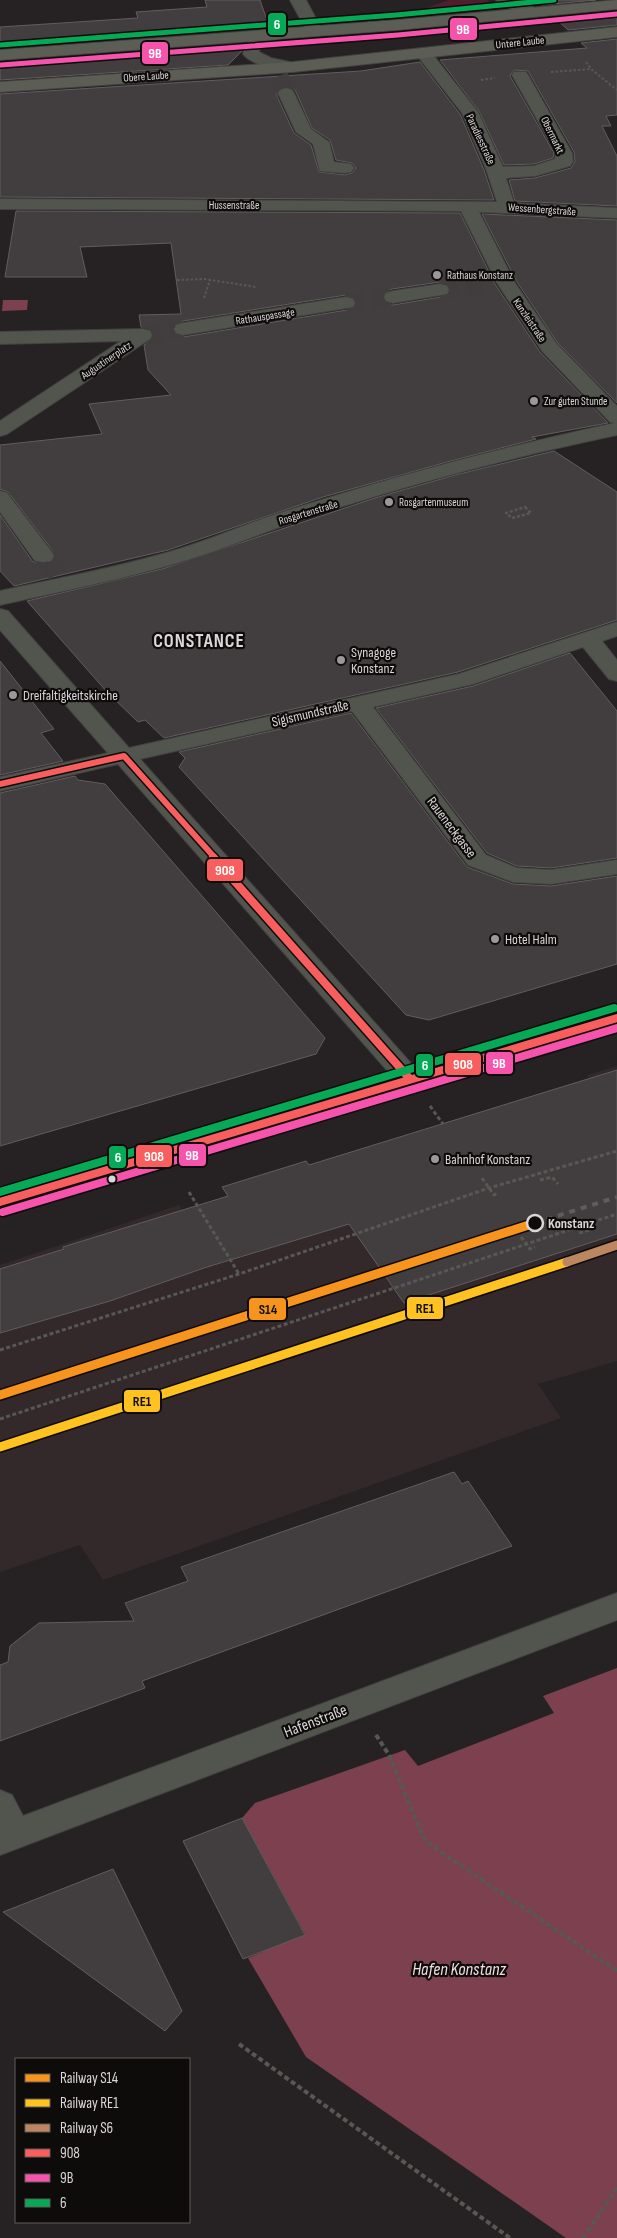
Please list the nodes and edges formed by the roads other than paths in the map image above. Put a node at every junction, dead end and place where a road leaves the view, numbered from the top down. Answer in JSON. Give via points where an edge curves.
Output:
{"nodes":[{"id":1,"x":298,"y":0,"type":"edge"},
{"id":2,"x":504,"y":0,"type":"edge"},
{"id":3,"x":617,"y":4,"type":"edge"},
{"id":4,"x":599,"y":6,"type":"junction"},
{"id":5,"x":617,"y":8,"type":"edge"},
{"id":6,"x":530,"y":12,"type":"junction"},
{"id":7,"x":315,"y":32,"type":"junction"},
{"id":8,"x":617,"y":32,"type":"edge"},
{"id":9,"x":276,"y":35,"type":"junction"},
{"id":10,"x":424,"y":54,"type":"junction"},
{"id":11,"x":0,"y":55,"type":"edge"},
{"id":12,"x":293,"y":67,"type":"junction"},
{"id":13,"x":520,"y":75,"type":"road end"},
{"id":14,"x":0,"y":87,"type":"edge"},
{"id":15,"x":286,"y":93,"type":"tunnel mouth"},
{"id":16,"x":345,"y":168,"type":"dead end"},
{"id":17,"x":496,"y":173,"type":"junction"},
{"id":18,"x":0,"y":204,"type":"edge"},
{"id":19,"x":467,"y":206,"type":"junction"},
{"id":20,"x":508,"y":207,"type":"junction"},
{"id":21,"x":617,"y":213,"type":"edge"},
{"id":22,"x":440,"y":290,"type":"tunnel mouth"},
{"id":23,"x":393,"y":296,"type":"tunnel mouth"},
{"id":24,"x":346,"y":303,"type":"tunnel mouth"},
{"id":25,"x":183,"y":329,"type":"tunnel mouth"},
{"id":26,"x":0,"y":338,"type":"edge"},
{"id":27,"x":617,"y":418,"type":"edge"},
{"id":28,"x":617,"y":429,"type":"edge"},
{"id":29,"x":0,"y":430,"type":"edge"},
{"id":30,"x":0,"y":497,"type":"edge"},
{"id":31,"x":43,"y":556,"type":"tunnel mouth"},
{"id":32,"x":0,"y":598,"type":"edge"},
{"id":33,"x":0,"y":616,"type":"edge"},
{"id":34,"x":617,"y":630,"type":"edge"},
{"id":35,"x":589,"y":640,"type":"junction"},
{"id":36,"x":617,"y":674,"type":"edge"},
{"id":37,"x":358,"y":703,"type":"junction"},
{"id":38,"x":124,"y":756,"type":"junction"},
{"id":39,"x":0,"y":784,"type":"edge"},
{"id":40,"x":617,"y":867,"type":"edge"},
{"id":41,"x":617,"y":1018,"type":"edge"},
{"id":42,"x":410,"y":1079,"type":"junction"},
{"id":43,"x":0,"y":1202,"type":"edge"},
{"id":44,"x":617,"y":1606,"type":"edge"},
{"id":45,"x":5,"y":1826,"type":"edge"}],
"edges":[{"from":1,"to":7,"type":"street"},
{"from":2,"to":6,"type":"street"},
{"from":3,"to":4,"type":"main road"},
{"from":4,"to":5,"type":"street"},
{"from":4,"to":6,"type":"main road"},
{"from":6,"to":7,"type":"main road","name":"Obere Laube"},
{"from":7,"to":9,"type":"main road","name":"Obere Laube"},
{"from":8,"to":10,"type":"main road","name":"Untere Laube"},
{"from":9,"to":11,"type":"main road","name":"Obere Laube"},
{"from":9,"to":12,"type":"street","name":"Obere Laube","via":[[258,40],[252,46],[251,54],[264,61]]},
{"from":10,"to":12,"type":"main road","name":"Obere Laube"},
{"from":10,"to":17,"type":"street","name":"Paradiesstraße","via":[[470,112]]},
{"from":12,"to":14,"type":"main road","name":"Obere Laube","via":[[276,72]]},
{"from":13,"to":17,"type":"street","name":"Obermarkt","via":[[564,153],[564,162],[535,171]]},
{"from":15,"to":16,"type":"street","via":[[304,132],[321,142],[326,167]]},
{"from":17,"to":20,"type":"street","name":"Paradiesstraße"},
{"from":18,"to":19,"type":"street","name":"Hussenstraße"},
{"from":19,"to":20,"type":"street","name":"Wessenbergstraße"},
{"from":19,"to":27,"type":"street","name":"Kanzleistraße","via":[[498,284],[549,347]]},
{"from":20,"to":21,"type":"street","name":"Wessenbergstraße"},
{"from":22,"to":23,"type":"street"},
{"from":24,"to":25,"type":"street","name":"Rathauspassage"},
{"from":26,"to":29,"type":"street","name":"Augustinerplatz","via":[[143,335]]},
{"from":28,"to":32,"type":"street","name":"Rosgartenstraße","via":[[500,455],[287,518],[200,550]]},
{"from":30,"to":31,"type":"street"},
{"from":33,"to":38,"type":"street"},
{"from":34,"to":35,"type":"street","name":"Sigismundstraße"},
{"from":35,"to":36,"type":"street"},
{"from":35,"to":37,"type":"street","name":"Sigismundstraße","via":[[465,679]]},
{"from":37,"to":38,"type":"street","name":"Sigismundstraße"},
{"from":37,"to":40,"type":"street","name":"Raueneckgasse","via":[[477,860],[513,875],[551,877]]},
{"from":38,"to":39,"type":"street","name":"Sigismundstraße"},
{"from":38,"to":42,"type":"street"},
{"from":41,"to":42,"type":"street"},
{"from":42,"to":43,"type":"street"},
{"from":44,"to":45,"type":"street","name":"Hafenstraße"}]}
